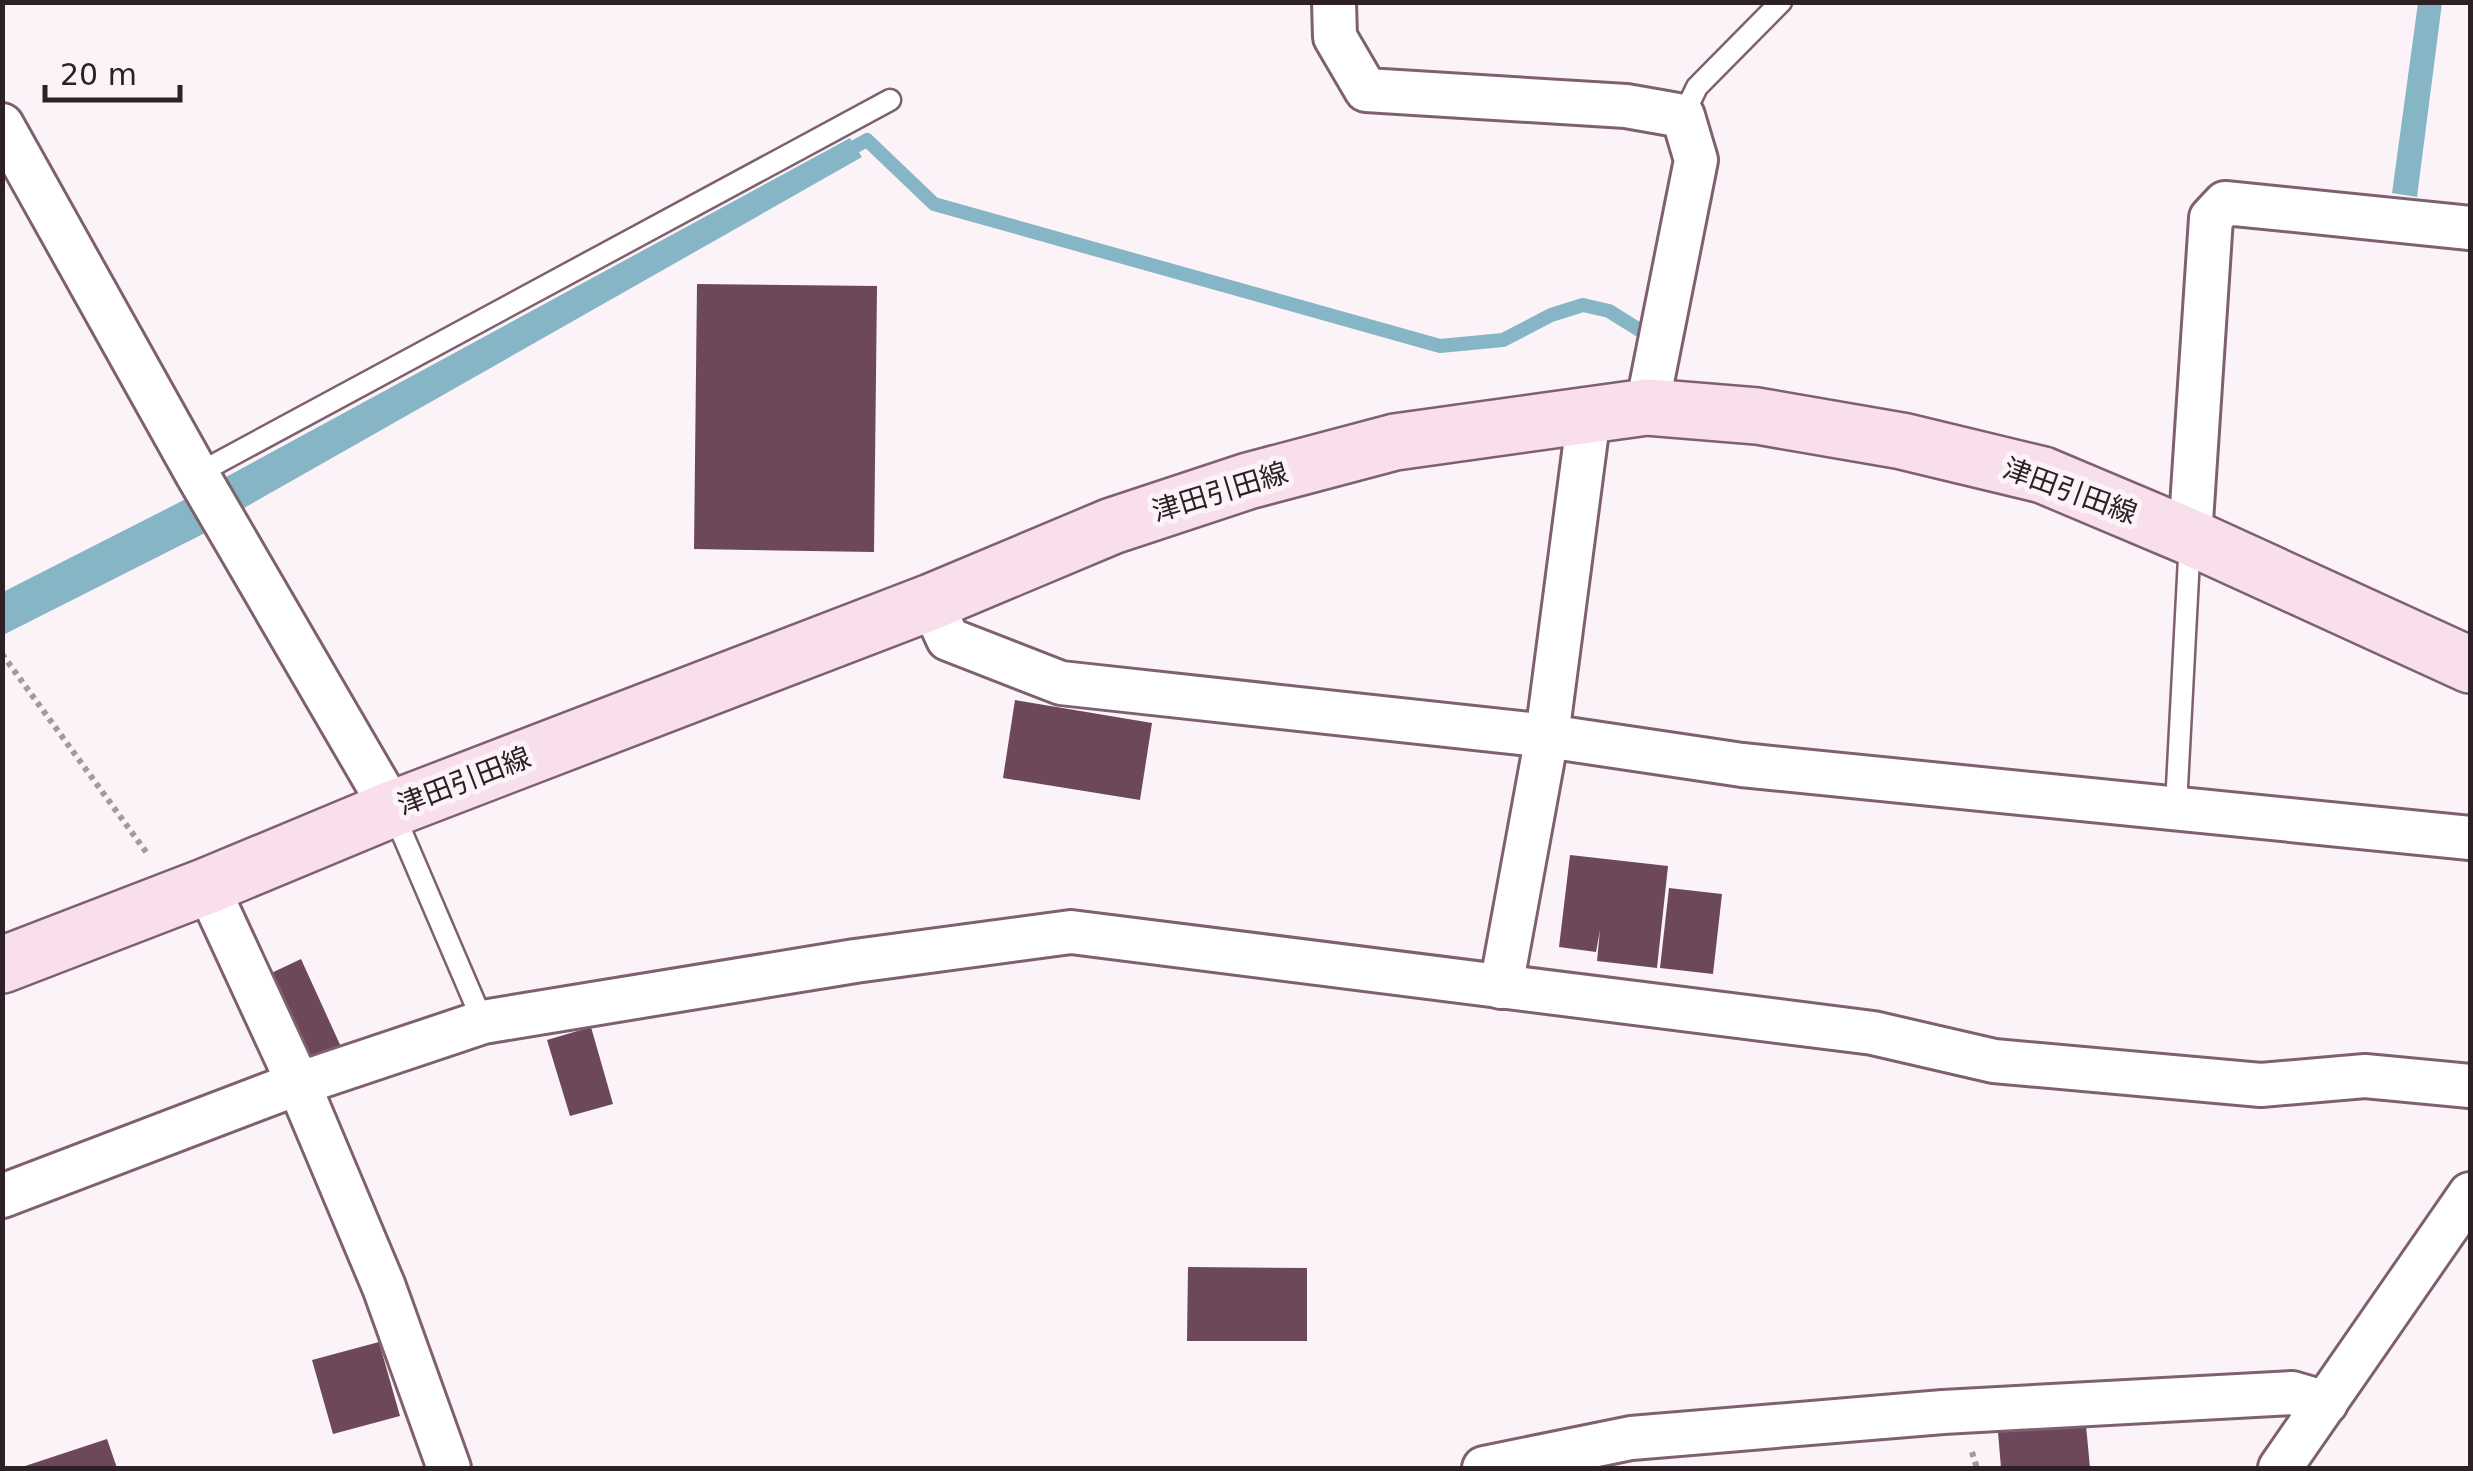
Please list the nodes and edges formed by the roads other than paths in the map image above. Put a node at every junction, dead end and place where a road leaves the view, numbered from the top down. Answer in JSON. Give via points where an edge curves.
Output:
{"nodes":[{"id":1,"x":1334,"y":2,"type":"edge"},
{"id":2,"x":1781,"y":2,"type":"edge"},
{"id":3,"x":890,"y":100,"type":"dead end"},
{"id":4,"x":1683,"y":116,"type":"junction"},
{"id":5,"x":2,"y":125,"type":"edge"},
{"id":6,"x":2470,"y":228,"type":"edge"},
{"id":7,"x":1647,"y":407,"type":"junction"},
{"id":8,"x":1589,"y":416,"type":"junction"},
{"id":9,"x":196,"y":474,"type":"junction"},
{"id":10,"x":2190,"y":538,"type":"junction"},
{"id":11,"x":931,"y":602,"type":"junction"},
{"id":12,"x":2470,"y":665,"type":"edge"},
{"id":13,"x":1547,"y":736,"type":"junction"},
{"id":14,"x":2176,"y":806,"type":"junction"},
{"id":15,"x":392,"y":809,"type":"junction"},
{"id":16,"x":2470,"y":838,"type":"edge"},
{"id":17,"x":194,"y":891,"type":"junction"},
{"id":18,"x":2,"y":966,"type":"edge"},
{"id":19,"x":1501,"y":987,"type":"junction"},
{"id":20,"x":483,"y":1022,"type":"junction"},
{"id":21,"x":299,"y":1085,"type":"junction"},
{"id":22,"x":2470,"y":1086,"type":"edge"},
{"id":23,"x":2470,"y":1194,"type":"edge"},
{"id":24,"x":2,"y":1196,"type":"edge"},
{"id":25,"x":2326,"y":1403,"type":"junction"},
{"id":26,"x":448,"y":1468,"type":"edge"},
{"id":27,"x":1484,"y":1468,"type":"edge"},
{"id":28,"x":2280,"y":1468,"type":"edge"}],
"edges":[{"from":1,"to":4,"type":"street","via":[[1335,37],[1366,90],[1626,106]]},
{"from":2,"to":4,"type":"lane","via":[[1696,87]]},
{"from":3,"to":9,"type":"lane"},
{"from":4,"to":7,"type":"street","via":[[1696,160]]},
{"from":5,"to":9,"type":"street"},
{"from":6,"to":10,"type":"street","via":[[2225,204],[2211,218]]},
{"from":7,"to":8,"type":"main road","name":"津田引田線"},
{"from":7,"to":10,"type":"main road","name":"津田引田線","via":[[1757,416],[2043,475]]},
{"from":8,"to":11,"type":"main road","name":"津田引田線","via":[[1395,442],[1248,481],[1112,526]]},
{"from":8,"to":13,"type":"street"},
{"from":9,"to":15,"type":"street"},
{"from":10,"to":12,"type":"main road","name":"津田引田線"},
{"from":10,"to":14,"type":"lane"},
{"from":11,"to":13,"type":"street","via":[[948,639],[1061,684]]},
{"from":11,"to":15,"type":"main road","name":"津田引田線"},
{"from":13,"to":14,"type":"street","via":[[1742,764]]},
{"from":13,"to":19,"type":"street"},
{"from":14,"to":16,"type":"street"},
{"from":15,"to":17,"type":"main road","name":"津田引田線"},
{"from":15,"to":20,"type":"lane"},
{"from":17,"to":18,"type":"main road","name":"津田引田線"},
{"from":17,"to":21,"type":"street"},
{"from":19,"to":20,"type":"street","via":[[1071,932]]},
{"from":19,"to":22,"type":"street","via":[[1873,1034],[1994,1061],[2261,1086],[2365,1076]]},
{"from":20,"to":21,"type":"street"},
{"from":21,"to":24,"type":"street"},
{"from":21,"to":26,"type":"street","via":[[384,1287]]},
{"from":23,"to":25,"type":"street"},
{"from":25,"to":27,"type":"street","via":[[2292,1392],[1904,1416],[1631,1438]]},
{"from":25,"to":28,"type":"street"}]}
